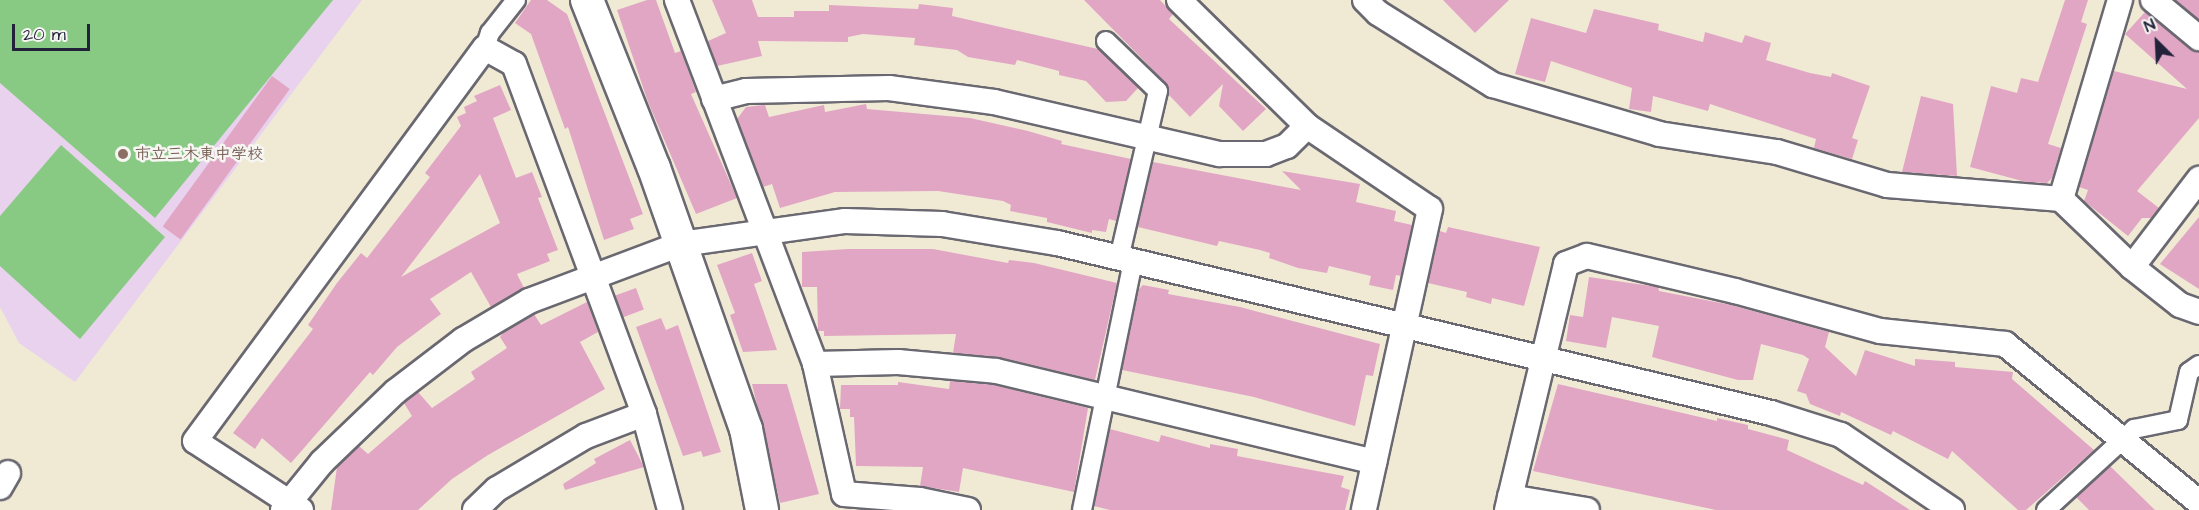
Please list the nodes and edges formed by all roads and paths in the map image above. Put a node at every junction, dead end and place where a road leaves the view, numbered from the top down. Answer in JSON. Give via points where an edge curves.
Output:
{"nodes":[{"id":1,"x":516,"y":0,"type":"edge"},
{"id":2,"x":587,"y":0,"type":"edge"},
{"id":3,"x":677,"y":0,"type":"edge"},
{"id":4,"x":1179,"y":0,"type":"edge"},
{"id":5,"x":1365,"y":0,"type":"edge"},
{"id":6,"x":2120,"y":0,"type":"edge"},
{"id":7,"x":2152,"y":0,"type":"edge"},
{"id":8,"x":2199,"y":38,"type":"edge"},
{"id":9,"x":1106,"y":41,"type":"dead end"},
{"id":10,"x":485,"y":48,"type":"junction"},
{"id":11,"x":714,"y":99,"type":"junction"},
{"id":12,"x":1307,"y":126,"type":"junction"},
{"id":13,"x":1146,"y":137,"type":"junction"},
{"id":14,"x":2199,"y":179,"type":"edge"},
{"id":15,"x":2061,"y":199,"type":"junction"},
{"id":16,"x":764,"y":231,"type":"junction"},
{"id":17,"x":681,"y":244,"type":"junction"},
{"id":18,"x":1126,"y":259,"type":"junction"},
{"id":19,"x":2132,"y":267,"type":"junction"},
{"id":20,"x":595,"y":274,"type":"junction"},
{"id":21,"x":2199,"y":312,"type":"edge"},
{"id":22,"x":1404,"y":327,"type":"junction"},
{"id":23,"x":1541,"y":360,"type":"junction"},
{"id":24,"x":815,"y":364,"type":"junction"},
{"id":25,"x":2199,"y":365,"type":"edge"},
{"id":26,"x":1105,"y":398,"type":"junction"},
{"id":27,"x":644,"y":414,"type":"junction"},
{"id":28,"x":2122,"y":440,"type":"junction"},
{"id":29,"x":1374,"y":462,"type":"junction"},
{"id":30,"x":2199,"y":502,"type":"edge"},
{"id":31,"x":1509,"y":503,"type":"edge"},
{"id":32,"x":291,"y":508,"type":"edge"},
{"id":33,"x":474,"y":510,"type":"edge"},
{"id":34,"x":670,"y":510,"type":"edge"},
{"id":35,"x":762,"y":510,"type":"edge"},
{"id":36,"x":968,"y":510,"type":"edge"},
{"id":37,"x":1082,"y":510,"type":"edge"},
{"id":38,"x":1364,"y":510,"type":"edge"},
{"id":39,"x":1587,"y":510,"type":"edge"},
{"id":40,"x":1952,"y":510,"type":"edge"},
{"id":41,"x":2046,"y":510,"type":"edge"}],
"edges":[{"from":1,"to":10,"type":"street","via":[[490,33]]},
{"from":2,"to":17,"type":"street"},
{"from":3,"to":11,"type":"street"},
{"from":4,"to":12,"type":"street"},
{"from":5,"to":15,"type":"street","via":[[1378,13],[1493,85],[1659,134],[1777,152],[1887,185]]},
{"from":6,"to":15,"type":"street"},
{"from":7,"to":8,"type":"street"},
{"from":9,"to":13,"type":"street","via":[[1158,91]]},
{"from":10,"to":20,"type":"street","via":[[514,64]]},
{"from":10,"to":32,"type":"street","via":[[195,441]]},
{"from":11,"to":13,"type":"street","via":[[746,91],[889,88],[994,102]]},
{"from":11,"to":16,"type":"street"},
{"from":12,"to":13,"type":"street","via":[[1287,146],[1266,154],[1220,154]]},
{"from":12,"to":22,"type":"street","via":[[1430,209]]},
{"from":13,"to":18,"type":"street"},
{"from":14,"to":19,"type":"street"},
{"from":15,"to":19,"type":"street"},
{"from":16,"to":17,"type":"street"},
{"from":16,"to":18,"type":"street","via":[[845,221],[942,224]]},
{"from":16,"to":24,"type":"street"},
{"from":17,"to":20,"type":"street"},
{"from":17,"to":35,"type":"street","via":[[746,429]]},
{"from":18,"to":22,"type":"street"},
{"from":18,"to":26,"type":"street"},
{"from":19,"to":21,"type":"street","via":[[2180,305]]},
{"from":20,"to":27,"type":"street"},
{"from":20,"to":32,"type":"street","via":[[529,301],[463,340],[395,392],[322,462]]},
{"from":22,"to":23,"type":"street"},
{"from":22,"to":29,"type":"street"},
{"from":23,"to":28,"type":"street","via":[[1566,264],[1587,256],[1735,291],[1880,332],[2005,344]]},
{"from":23,"to":31,"type":"street"},
{"from":23,"to":40,"type":"street","via":[[1771,413],[1841,435]]},
{"from":24,"to":26,"type":"street","via":[[898,362],[996,371]]},
{"from":24,"to":36,"type":"street","via":[[844,494],[920,500]]},
{"from":25,"to":28,"type":"street","via":[[2189,372],[2178,420],[2134,429]]},
{"from":26,"to":29,"type":"street"},
{"from":26,"to":37,"type":"street"},
{"from":27,"to":33,"type":"street","via":[[586,436],[497,489]]},
{"from":27,"to":34,"type":"street"},
{"from":28,"to":30,"type":"street"},
{"from":28,"to":41,"type":"street"},
{"from":29,"to":38,"type":"street"},
{"from":31,"to":39,"type":"street"}]}
